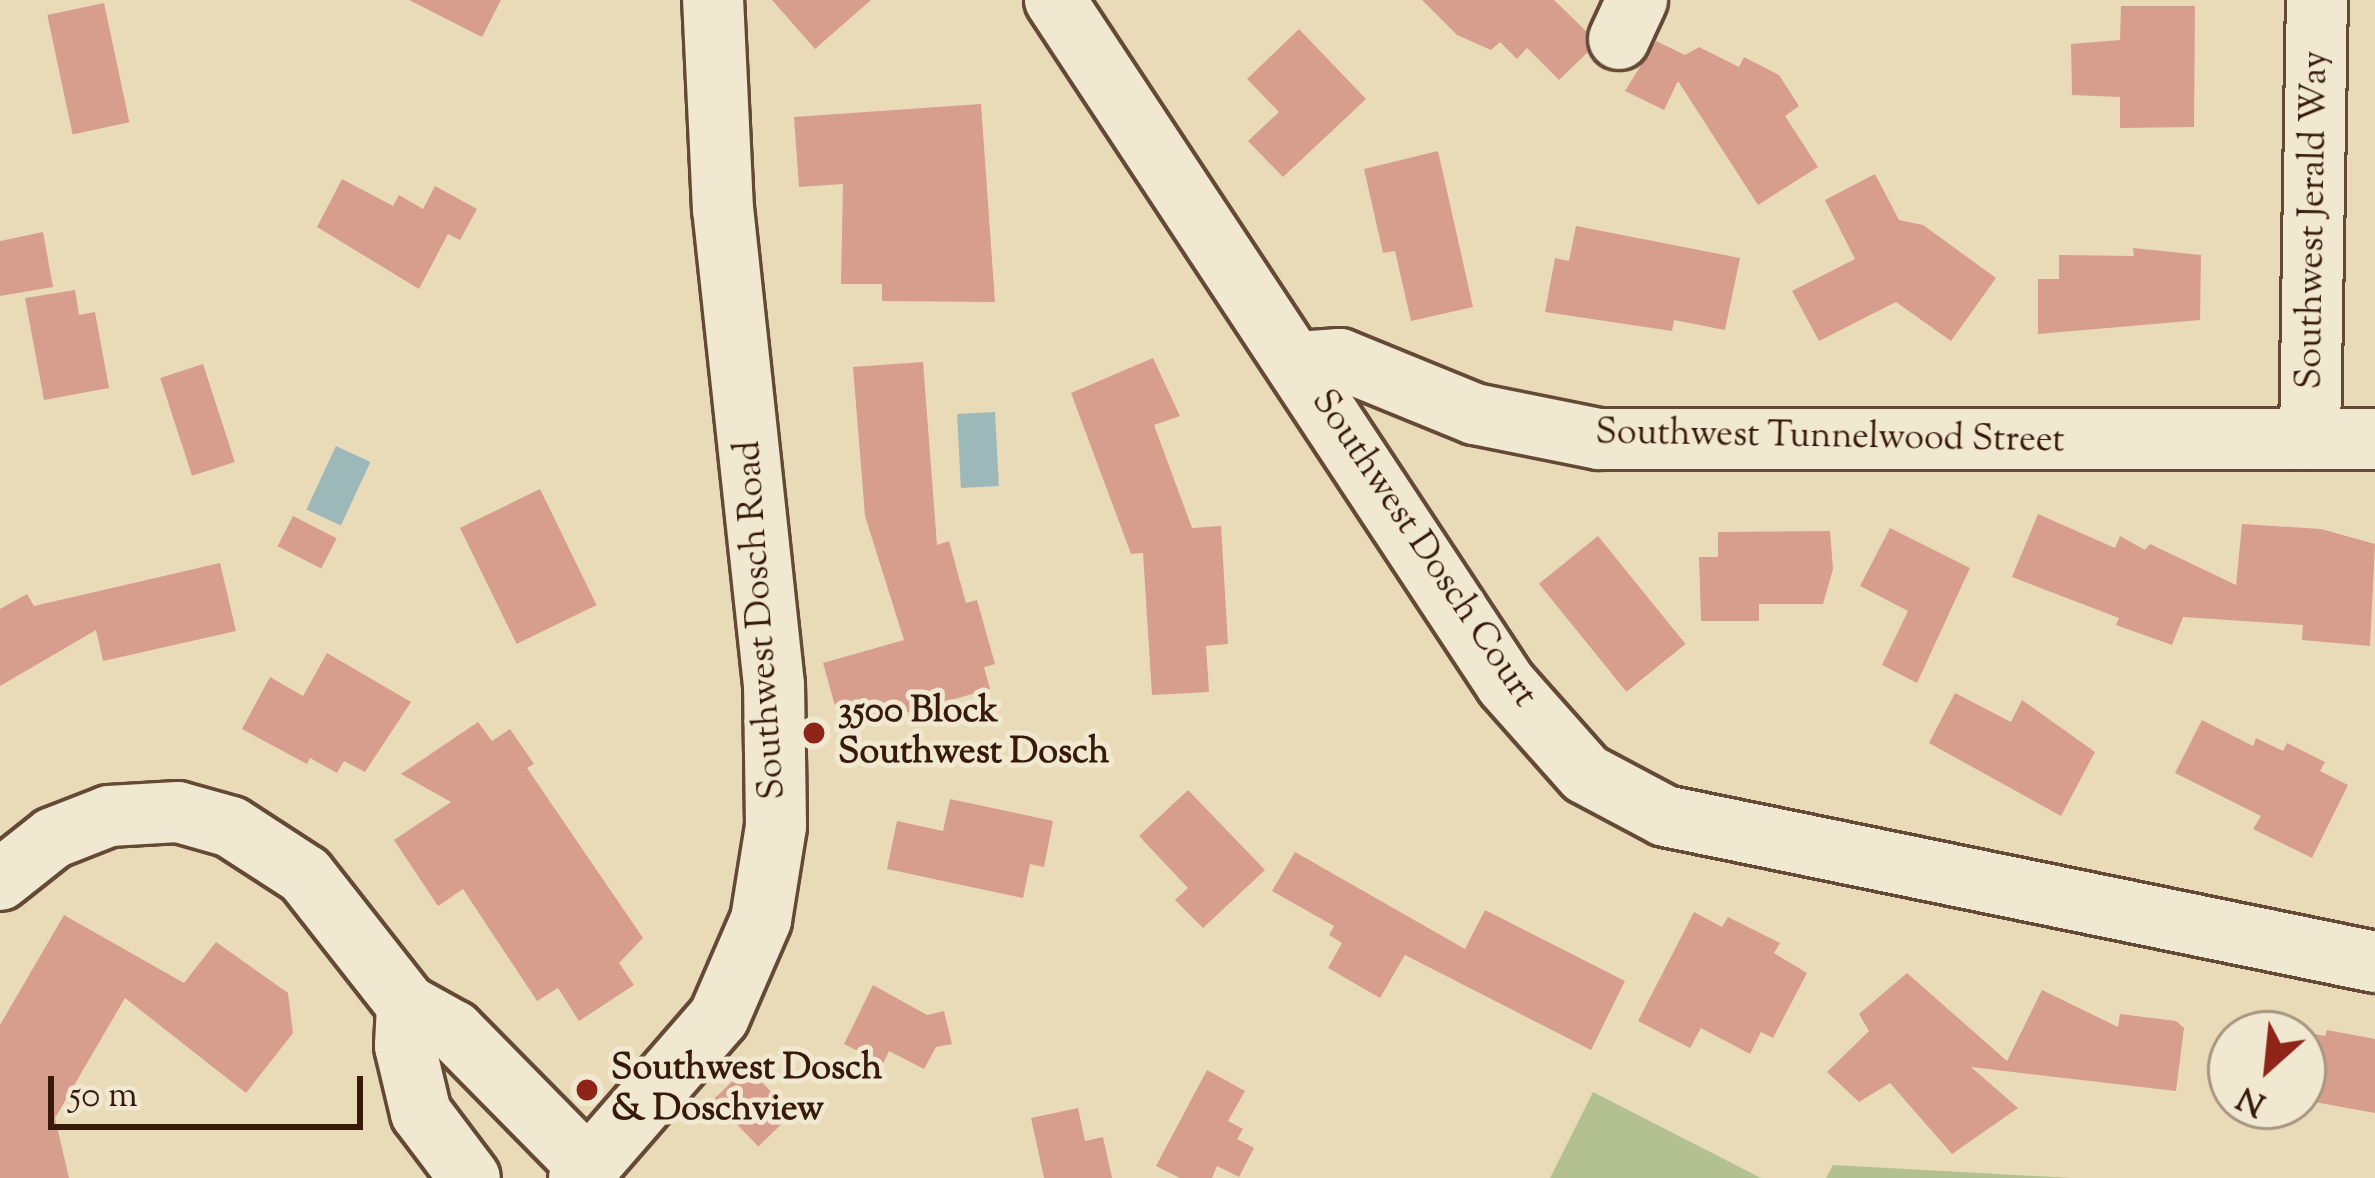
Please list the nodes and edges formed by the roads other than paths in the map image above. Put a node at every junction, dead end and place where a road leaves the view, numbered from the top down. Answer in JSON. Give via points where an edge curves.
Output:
{"nodes":[{"id":1,"x":713,"y":0,"type":"edge"},
{"id":2,"x":1055,"y":0,"type":"edge"},
{"id":3,"x":2317,"y":0,"type":"edge"},
{"id":4,"x":1298,"y":362,"type":"junction"},
{"id":5,"x":2375,"y":439,"type":"edge"},
{"id":6,"x":2310,"y":440,"type":"junction"},
{"id":7,"x":0,"y":880,"type":"edge"},
{"id":8,"x":2375,"y":962,"type":"edge"},
{"id":9,"x":407,"y":1005,"type":"junction"},
{"id":10,"x":584,"y":1173,"type":"edge"},
{"id":11,"x":470,"y":1178,"type":"edge"}],
"edges":[{"from":1,"to":10,"type":"street","name":"Southwest Dosch Road","via":[[723,210],[772,661],[776,826],[761,920],[719,1016]]},
{"from":2,"to":4,"type":"street","name":"Southwest Dosch Court"},
{"from":3,"to":6,"type":"street","name":"Southwest Jerald Way"},
{"from":4,"to":6,"type":"street","name":"Southwest Tunnelwood Street","via":[[1340,359],[1474,415],[1599,439]]},
{"from":4,"to":8,"type":"street","name":"Southwest Dosch Court","via":[[1506,684],[1586,774],[1629,800],[1666,816]]},
{"from":5,"to":6,"type":"street","name":"Southwest Tunnelwood Street"},
{"from":7,"to":9,"type":"street","via":[[53,838],[109,816],[208,817],[305,875]]},
{"from":9,"to":10,"type":"street","via":[[454,1031]]},
{"from":9,"to":11,"type":"street","via":[[408,1066],[421,1113]]}]}
